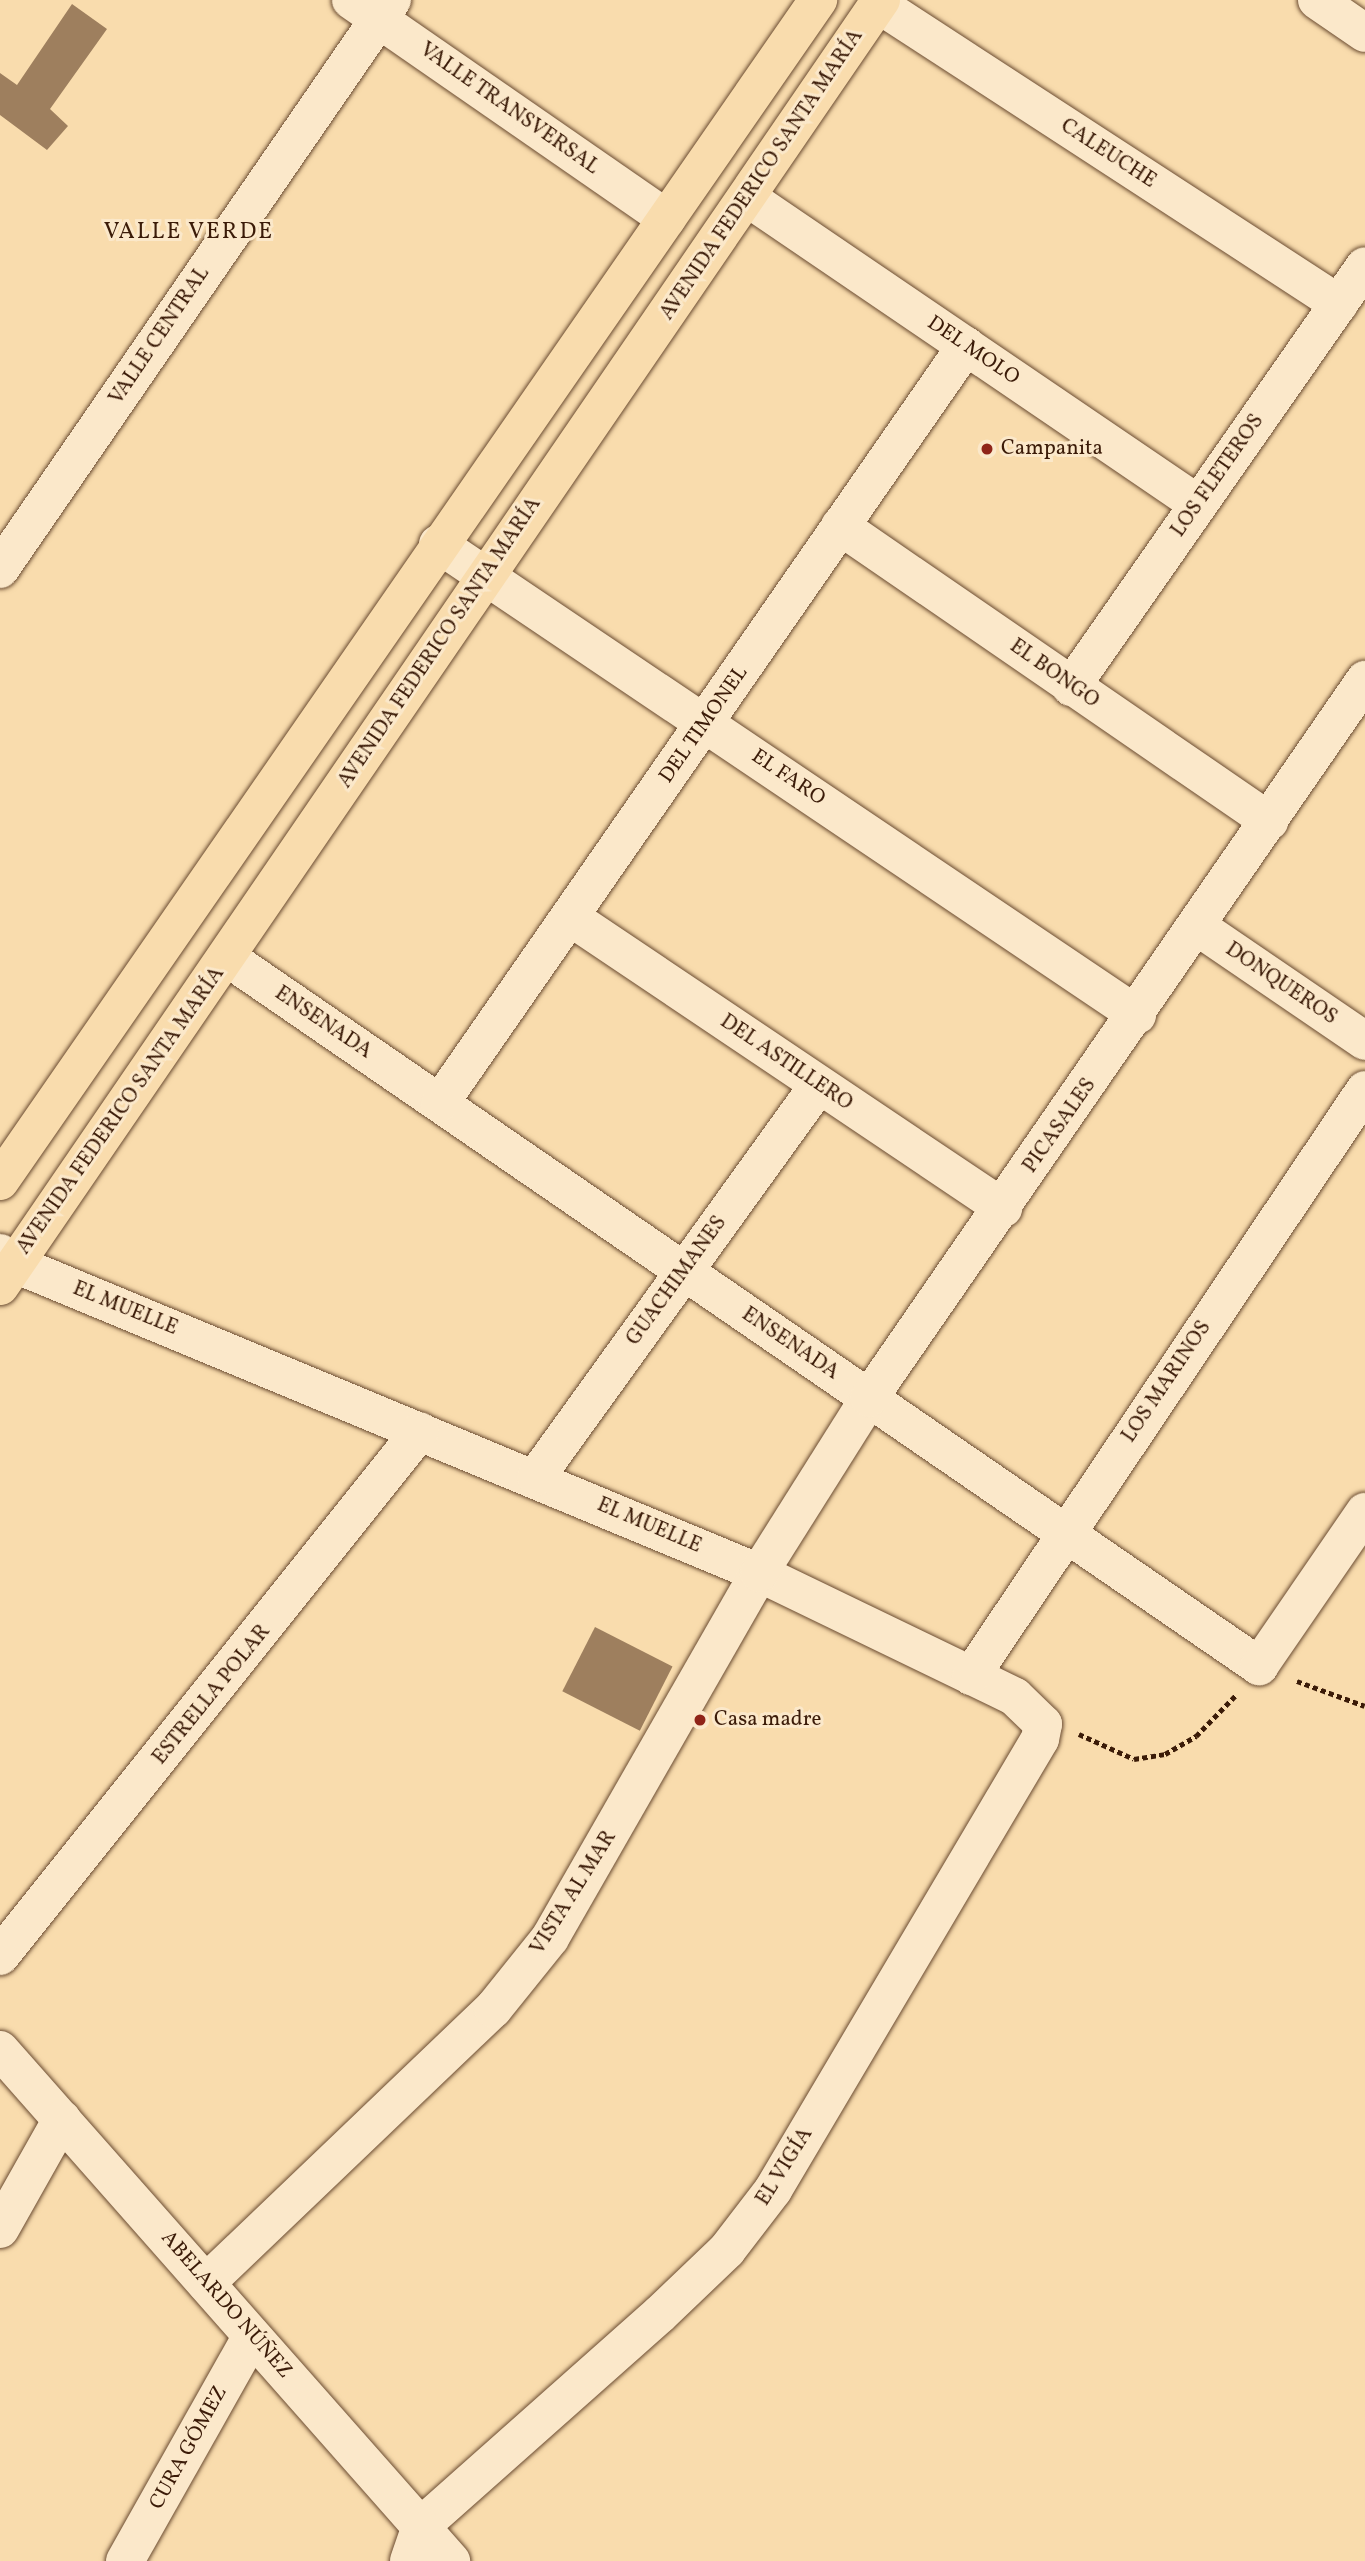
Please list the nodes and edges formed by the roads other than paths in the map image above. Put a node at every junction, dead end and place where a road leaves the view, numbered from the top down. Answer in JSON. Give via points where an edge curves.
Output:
{"nodes":[{"id":1,"x":818,"y":0,"type":"edge"},
{"id":2,"x":1317,"y":0,"type":"edge"},
{"id":3,"x":880,"y":2,"type":"edge"},
{"id":4,"x":374,"y":6,"type":"edge"},
{"id":5,"x":1365,"y":33,"type":"edge"},
{"id":6,"x":748,"y":198,"type":"junction"},
{"id":7,"x":667,"y":219,"type":"junction"},
{"id":8,"x":1365,"y":266,"type":"edge"},
{"id":9,"x":1339,"y":304,"type":"junction"},
{"id":10,"x":966,"y":346,"type":"junction"},
{"id":11,"x":1198,"y":504,"type":"junction"},
{"id":12,"x":840,"y":526,"type":"junction"},
{"id":13,"x":438,"y":544,"type":"junction"},
{"id":14,"x":0,"y":569,"type":"edge"},
{"id":15,"x":485,"y":575,"type":"junction"},
{"id":16,"x":1365,"y":680,"type":"edge"},
{"id":17,"x":1072,"y":687,"type":"junction"},
{"id":18,"x":706,"y":723,"type":"junction"},
{"id":19,"x":1269,"y":821,"type":"junction"},
{"id":20,"x":570,"y":917,"type":"junction"},
{"id":21,"x":1198,"y":927,"type":"junction"},
{"id":22,"x":228,"y":958,"type":"junction"},
{"id":23,"x":1138,"y":1015,"type":"junction"},
{"id":24,"x":1365,"y":1041,"type":"edge"},
{"id":25,"x":819,"y":1085,"type":"junction"},
{"id":26,"x":1365,"y":1090,"type":"edge"},
{"id":27,"x":440,"y":1103,"type":"junction"},
{"id":28,"x":0,"y":1181,"type":"edge"},
{"id":29,"x":1003,"y":1208,"type":"junction"},
{"id":30,"x":5,"y":1267,"type":"edge"},
{"id":31,"x":684,"y":1271,"type":"junction"},
{"id":32,"x":869,"y":1398,"type":"junction"},
{"id":33,"x":420,"y":1431,"type":"junction"},
{"id":34,"x":536,"y":1477,"type":"junction"},
{"id":35,"x":1365,"y":1512,"type":"edge"},
{"id":36,"x":1065,"y":1533,"type":"junction"},
{"id":37,"x":759,"y":1573,"type":"junction"},
{"id":38,"x":971,"y":1676,"type":"junction"},
{"id":39,"x":1042,"y":1724,"type":"joint"},
{"id":40,"x":0,"y":1956,"type":"edge"},
{"id":41,"x":0,"y":2050,"type":"edge"},
{"id":42,"x":62,"y":2119,"type":"junction"},
{"id":43,"x":0,"y":2229,"type":"edge"},
{"id":44,"x":206,"y":2283,"type":"junction"},
{"id":45,"x":252,"y":2336,"type":"junction"},
{"id":46,"x":415,"y":2544,"type":"edge"},
{"id":47,"x":125,"y":2561,"type":"edge"},
{"id":48,"x":452,"y":2561,"type":"edge"}],
"edges":[{"from":1,"to":7,"type":"main road"},
{"from":2,"to":5,"type":"street"},
{"from":3,"to":6,"type":"main road","name":"AVENIDA FEDERICO SANTA MARÍA"},
{"from":3,"to":9,"type":"street","name":"CALEUCHE"},
{"from":4,"to":7,"type":"street","name":"VALLE TRANSVERSAL"},
{"from":4,"to":14,"type":"street","name":"VALLE CENTRAL"},
{"from":6,"to":10,"type":"street","name":"DEL MOLO"},
{"from":6,"to":15,"type":"main road","name":"AVENIDA FEDERICO SANTA MARÍA"},
{"from":7,"to":13,"type":"main road"},
{"from":8,"to":9,"type":"street","name":"LOS FLETEROS"},
{"from":9,"to":11,"type":"street","name":"LOS FLETEROS"},
{"from":10,"to":11,"type":"street","name":"DEL MOLO"},
{"from":10,"to":12,"type":"street","name":"DEL TIMONEL"},
{"from":11,"to":17,"type":"street","name":"LOS FLETEROS"},
{"from":12,"to":17,"type":"street","name":"EL BONGO"},
{"from":12,"to":18,"type":"street","name":"DEL TIMONEL"},
{"from":13,"to":15,"type":"street","name":"EL FARO"},
{"from":13,"to":28,"type":"main road"},
{"from":15,"to":18,"type":"street","name":"EL FARO"},
{"from":15,"to":22,"type":"main road","name":"AVENIDA FEDERICO SANTA MARÍA"},
{"from":16,"to":19,"type":"street","name":"PICASALES"},
{"from":17,"to":19,"type":"street","name":"EL BONGO"},
{"from":18,"to":20,"type":"street","name":"DEL TIMONEL"},
{"from":18,"to":23,"type":"street","name":"EL FARO"},
{"from":19,"to":21,"type":"street","name":"PICASALES"},
{"from":20,"to":25,"type":"street","name":"DEL ASTILLERO"},
{"from":20,"to":27,"type":"street","name":"DEL TIMONEL"},
{"from":21,"to":23,"type":"street","name":"PICASALES"},
{"from":21,"to":24,"type":"street","name":"DONQUEROS"},
{"from":22,"to":27,"type":"street","name":"ENSENADA"},
{"from":22,"to":30,"type":"main road","name":"AVENIDA FEDERICO SANTA MARÍA"},
{"from":23,"to":29,"type":"street","name":"PICASALES"},
{"from":25,"to":29,"type":"street","name":"DEL ASTILLERO"},
{"from":25,"to":31,"type":"street","name":"GUACHIMANES"},
{"from":26,"to":36,"type":"street","name":"LOS MARINOS"},
{"from":27,"to":31,"type":"street","name":"ENSENADA"},
{"from":29,"to":32,"type":"street","name":"PICASALES"},
{"from":30,"to":33,"type":"street","name":"EL MUELLE"},
{"from":31,"to":32,"type":"street","name":"ENSENADA"},
{"from":31,"to":34,"type":"street","name":"GUACHIMANES"},
{"from":32,"to":36,"type":"street","name":"ENSENADA"},
{"from":32,"to":37,"type":"street","name":"PICASALES"},
{"from":33,"to":34,"type":"street","name":"EL MUELLE"},
{"from":33,"to":40,"type":"street","name":"ESTRELLA POLAR"},
{"from":34,"to":37,"type":"street","name":"EL MUELLE"},
{"from":35,"to":36,"type":"street","name":"ENSENADA","via":[[1259,1666]]},
{"from":36,"to":38,"type":"street","name":"LOS MARINOS"},
{"from":37,"to":38,"type":"street","name":"EL MUELLE"},
{"from":37,"to":44,"type":"street","name":"VISTA AL MAR","via":[[550,1938],[493,2009]]},
{"from":38,"to":39,"type":"street","name":"EL MUELLE","via":[[1016,1697]]},
{"from":39,"to":46,"type":"street","name":"EL VIGÍA","via":[[1040,1739],[773,2190],[727,2250]]},
{"from":41,"to":42,"type":"street","name":"ABELARDO NÚÑEZ"},
{"from":42,"to":43,"type":"street"},
{"from":42,"to":44,"type":"street","name":"ABELARDO NÚÑEZ"},
{"from":44,"to":45,"type":"street","name":"ABELARDO NÚÑEZ"},
{"from":45,"to":46,"type":"street","name":"ABELARDO NÚÑEZ"},
{"from":45,"to":47,"type":"street","name":"CURA GÓMEZ"},
{"from":46,"to":48,"type":"street","name":"ABELARDO NÚÑEZ"}]}
